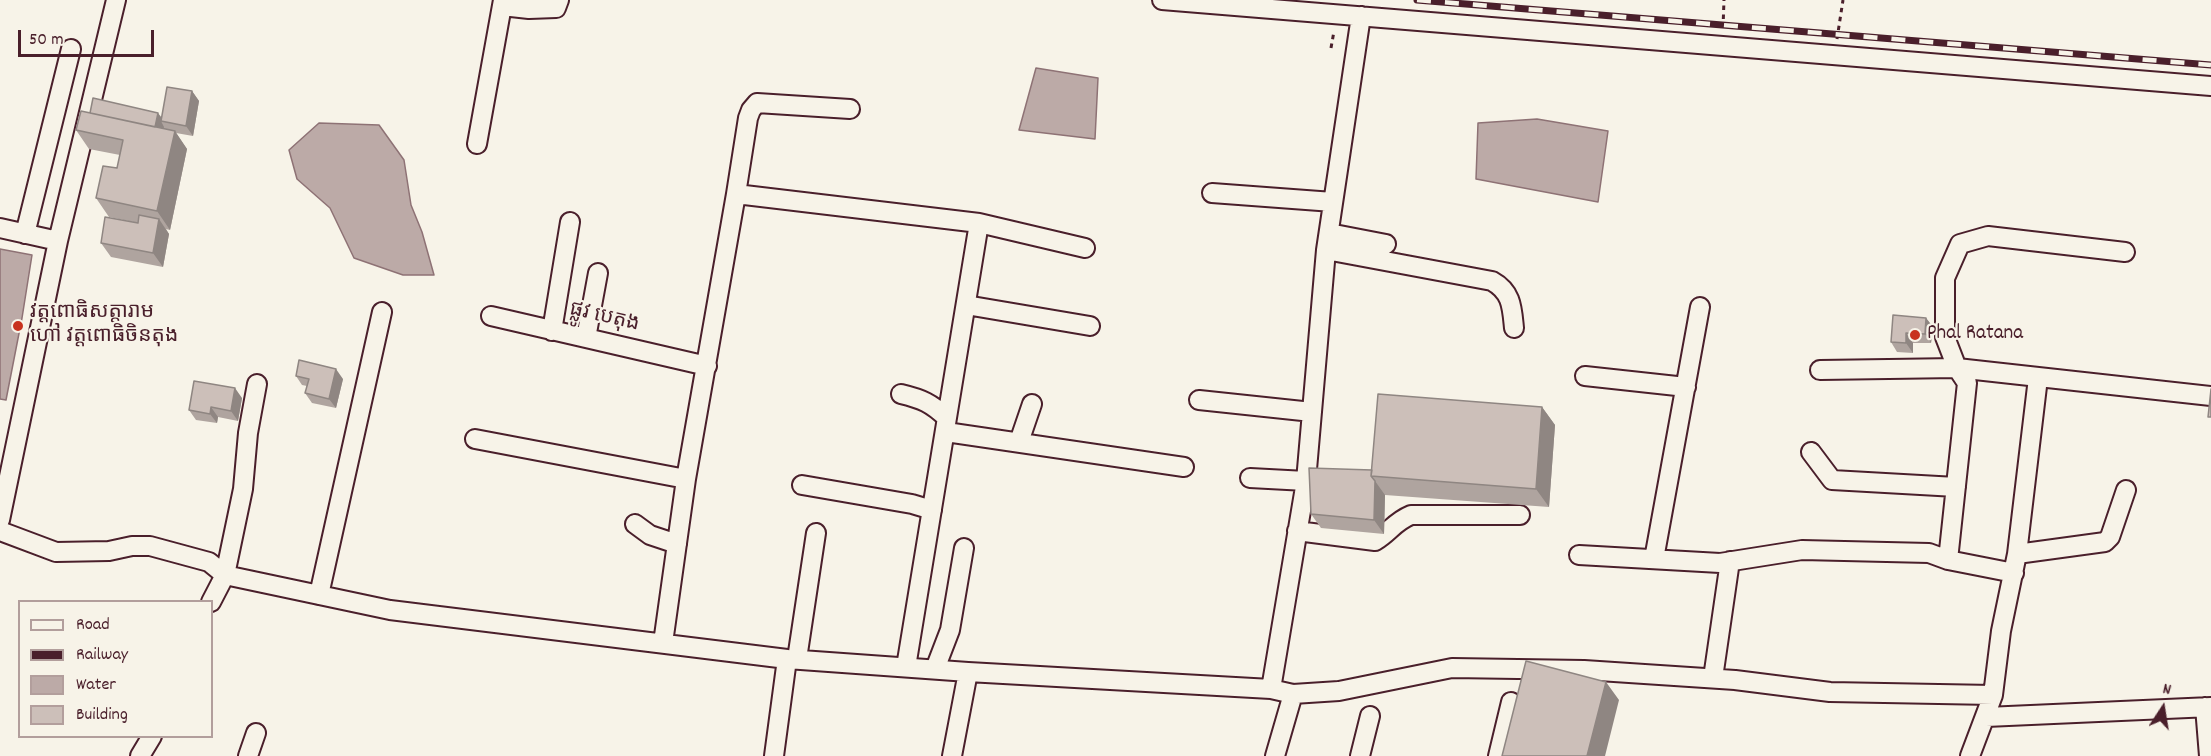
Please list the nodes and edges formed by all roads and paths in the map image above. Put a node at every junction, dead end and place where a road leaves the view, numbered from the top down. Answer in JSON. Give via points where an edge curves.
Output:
{"nodes":[{"id":1,"x":116,"y":0,"type":"edge"},
{"id":2,"x":560,"y":0,"type":"edge"},
{"id":3,"x":1162,"y":0,"type":"edge"},
{"id":4,"x":1724,"y":0,"type":"edge"},
{"id":5,"x":1843,"y":0,"type":"edge"},
{"id":6,"x":503,"y":3,"type":"edge"},
{"id":7,"x":1361,"y":16,"type":"junction"},
{"id":8,"x":1722,"y":46,"type":"junction"},
{"id":9,"x":71,"y":49,"type":"dead end"},
{"id":10,"x":1835,"y":55,"type":"junction"},
{"id":11,"x":2211,"y":86,"type":"edge"},
{"id":12,"x":850,"y":109,"type":"dead end"},
{"id":13,"x":477,"y":144,"type":"dead end"},
{"id":14,"x":1212,"y":193,"type":"dead end"},
{"id":15,"x":736,"y":194,"type":"junction"},
{"id":16,"x":1333,"y":202,"type":"junction"},
{"id":17,"x":570,"y":222,"type":"dead end"},
{"id":18,"x":979,"y":223,"type":"junction"},
{"id":19,"x":0,"y":228,"type":"edge"},
{"id":20,"x":26,"y":234,"type":"junction"},
{"id":21,"x":58,"y":241,"type":"junction"},
{"id":22,"x":1327,"y":242,"type":"junction"},
{"id":23,"x":1386,"y":244,"type":"dead end"},
{"id":24,"x":1085,"y":248,"type":"dead end"},
{"id":25,"x":2125,"y":252,"type":"dead end"},
{"id":26,"x":598,"y":273,"type":"dead end"},
{"id":27,"x":966,"y":305,"type":"junction"},
{"id":28,"x":1700,"y":307,"type":"dead end"},
{"id":29,"x":382,"y":312,"type":"dead end"},
{"id":30,"x":491,"y":316,"type":"dead end"},
{"id":31,"x":1090,"y":326,"type":"dead end"},
{"id":32,"x":1514,"y":328,"type":"dead end"},
{"id":33,"x":552,"y":331,"type":"junction"},
{"id":34,"x":586,"y":338,"type":"junction"},
{"id":35,"x":708,"y":366,"type":"junction"},
{"id":36,"x":1957,"y":368,"type":"junction"},
{"id":37,"x":1820,"y":370,"type":"dead end"},
{"id":38,"x":1585,"y":376,"type":"dead end"},
{"id":39,"x":2038,"y":378,"type":"junction"},
{"id":40,"x":257,"y":384,"type":"dead end"},
{"id":41,"x":1686,"y":387,"type":"junction"},
{"id":42,"x":901,"y":394,"type":"dead end"},
{"id":43,"x":2211,"y":396,"type":"edge"},
{"id":44,"x":1199,"y":400,"type":"dead end"},
{"id":45,"x":1032,"y":404,"type":"dead end"},
{"id":46,"x":1312,"y":412,"type":"junction"},
{"id":47,"x":946,"y":425,"type":"junction"},
{"id":48,"x":475,"y":439,"type":"dead end"},
{"id":49,"x":1019,"y":442,"type":"junction"},
{"id":50,"x":1811,"y":452,"type":"dead end"},
{"id":51,"x":1184,"y":467,"type":"dead end"},
{"id":52,"x":1250,"y":478,"type":"dead end"},
{"id":53,"x":686,"y":479,"type":"junction"},
{"id":54,"x":1305,"y":481,"type":"junction"},
{"id":55,"x":802,"y":485,"type":"dead end"},
{"id":56,"x":1956,"y":487,"type":"junction"},
{"id":57,"x":2126,"y":490,"type":"dead end"},
{"id":58,"x":932,"y":510,"type":"junction"},
{"id":59,"x":1520,"y":515,"type":"dead end"},
{"id":60,"x":0,"y":520,"type":"edge"},
{"id":61,"x":635,"y":524,"type":"dead end"},
{"id":62,"x":0,"y":531,"type":"edge"},
{"id":63,"x":1297,"y":531,"type":"junction"},
{"id":64,"x":816,"y":533,"type":"dead end"},
{"id":65,"x":677,"y":544,"type":"junction"},
{"id":66,"x":964,"y":548,"type":"dead end"},
{"id":67,"x":2017,"y":554,"type":"junction"},
{"id":68,"x":1580,"y":555,"type":"dead end"},
{"id":69,"x":1654,"y":559,"type":"junction"},
{"id":70,"x":1947,"y":560,"type":"junction"},
{"id":71,"x":1730,"y":561,"type":"junction"},
{"id":72,"x":2014,"y":573,"type":"junction"},
{"id":73,"x":225,"y":575,"type":"junction"},
{"id":74,"x":319,"y":595,"type":"junction"},
{"id":75,"x":213,"y":600,"type":"edge"},
{"id":76,"x":663,"y":643,"type":"junction"},
{"id":77,"x":792,"y":659,"type":"junction"},
{"id":78,"x":906,"y":667,"type":"junction"},
{"id":79,"x":935,"y":669,"type":"junction"},
{"id":80,"x":968,"y":672,"type":"junction"},
{"id":81,"x":1713,"y":678,"type":"junction"},
{"id":82,"x":1271,"y":689,"type":"junction"},
{"id":83,"x":1293,"y":694,"type":"junction"},
{"id":84,"x":1993,"y":695,"type":"junction"},
{"id":85,"x":1511,"y":702,"type":"dead end"},
{"id":86,"x":2208,"y":707,"type":"edge"},
{"id":87,"x":1370,"y":716,"type":"dead end"},
{"id":88,"x":1986,"y":717,"type":"junction"},
{"id":89,"x":256,"y":733,"type":"dead end"},
{"id":90,"x":151,"y":738,"type":"edge"},
{"id":91,"x":140,"y":756,"type":"edge"},
{"id":92,"x":248,"y":756,"type":"edge"},
{"id":93,"x":774,"y":756,"type":"edge"},
{"id":94,"x":952,"y":756,"type":"edge"},
{"id":95,"x":1275,"y":756,"type":"edge"},
{"id":96,"x":1360,"y":756,"type":"edge"},
{"id":97,"x":1498,"y":756,"type":"edge"},
{"id":98,"x":1970,"y":756,"type":"edge"},
{"id":99,"x":2209,"y":756,"type":"edge"}],
"edges":[{"from":1,"to":21,"type":"street"},
{"from":2,"to":6,"type":"street","via":[[556,8],[530,9]]},
{"from":3,"to":7,"type":"street"},
{"from":4,"to":8,"type":"path"},
{"from":5,"to":10,"type":"path"},
{"from":6,"to":13,"type":"street"},
{"from":7,"to":8,"type":"street"},
{"from":7,"to":16,"type":"street"},
{"from":8,"to":10,"type":"street"},
{"from":9,"to":20,"type":"street"},
{"from":10,"to":11,"type":"street"},
{"from":12,"to":15,"type":"street","via":[[757,103],[748,118]]},
{"from":14,"to":16,"type":"street"},
{"from":15,"to":18,"type":"street"},
{"from":15,"to":35,"type":"street"},
{"from":16,"to":22,"type":"street"},
{"from":17,"to":33,"type":"street"},
{"from":18,"to":24,"type":"street"},
{"from":18,"to":27,"type":"street"},
{"from":19,"to":20,"type":"street"},
{"from":20,"to":21,"type":"street"},
{"from":21,"to":60,"type":"street"},
{"from":22,"to":23,"type":"street"},
{"from":22,"to":32,"type":"street","via":[[1492,281],[1509,297]]},
{"from":22,"to":46,"type":"street"},
{"from":25,"to":36,"type":"street","via":[[1988,236],[1960,244],[1945,278],[1945,337]]},
{"from":26,"to":34,"type":"street"},
{"from":27,"to":31,"type":"street"},
{"from":27,"to":47,"type":"street"},
{"from":28,"to":41,"type":"street"},
{"from":29,"to":74,"type":"street"},
{"from":30,"to":33,"type":"street","name":"ផ្លូវ បេតុង"},
{"from":33,"to":34,"type":"street","name":"ផ្លូវ បេតុង"},
{"from":34,"to":35,"type":"street","name":"ផ្លូវ បេតុង"},
{"from":35,"to":53,"type":"street"},
{"from":36,"to":37,"type":"street"},
{"from":36,"to":39,"type":"street"},
{"from":36,"to":56,"type":"street","via":[[1967,383],[1967,394]]},
{"from":38,"to":41,"type":"street"},
{"from":39,"to":43,"type":"street"},
{"from":39,"to":67,"type":"street"},
{"from":40,"to":73,"type":"street","via":[[243,489]]},
{"from":41,"to":69,"type":"street"},
{"from":42,"to":47,"type":"street","via":[[933,405]]},
{"from":44,"to":46,"type":"street"},
{"from":45,"to":49,"type":"street"},
{"from":46,"to":54,"type":"street"},
{"from":47,"to":49,"type":"street"},
{"from":47,"to":58,"type":"street"},
{"from":48,"to":53,"type":"street"},
{"from":49,"to":51,"type":"street"},
{"from":50,"to":56,"type":"street","via":[[1832,480]]},
{"from":52,"to":54,"type":"street"},
{"from":53,"to":65,"type":"street"},
{"from":54,"to":63,"type":"street"},
{"from":55,"to":58,"type":"street"},
{"from":56,"to":70,"type":"street"},
{"from":57,"to":67,"type":"street","via":[[2105,542]]},
{"from":58,"to":78,"type":"street"},
{"from":59,"to":63,"type":"street","via":[[1411,515],[1397,521],[1375,540]]},
{"from":61,"to":65,"type":"street","via":[[650,536]]},
{"from":62,"to":73,"type":"street","via":[[56,552],[150,546],[209,562]]},
{"from":63,"to":82,"type":"street"},
{"from":64,"to":77,"type":"street"},
{"from":65,"to":76,"type":"street"},
{"from":66,"to":79,"type":"street","via":[[950,630]]},
{"from":67,"to":72,"type":"street"},
{"from":68,"to":69,"type":"street"},
{"from":69,"to":71,"type":"street"},
{"from":70,"to":71,"type":"street","via":[[1929,554],[1802,550]]},
{"from":70,"to":72,"type":"street"},
{"from":71,"to":81,"type":"street"},
{"from":72,"to":84,"type":"street"},
{"from":73,"to":74,"type":"street"},
{"from":73,"to":75,"type":"street"},
{"from":74,"to":76,"type":"street","via":[[390,610]]},
{"from":76,"to":77,"type":"street"},
{"from":77,"to":78,"type":"street"},
{"from":77,"to":93,"type":"street"},
{"from":78,"to":79,"type":"street"},
{"from":79,"to":80,"type":"street"},
{"from":80,"to":82,"type":"street"},
{"from":80,"to":94,"type":"street"},
{"from":81,"to":83,"type":"street","via":[[1584,670],[1452,668],[1339,691]]},
{"from":81,"to":84,"type":"street","via":[[1830,693]]},
{"from":82,"to":83,"type":"street"},
{"from":83,"to":95,"type":"street"},
{"from":84,"to":88,"type":"street"},
{"from":85,"to":97,"type":"street"},
{"from":86,"to":88,"type":"street"},
{"from":86,"to":99,"type":"street"},
{"from":87,"to":96,"type":"street"},
{"from":88,"to":98,"type":"street"},
{"from":89,"to":92,"type":"street"},
{"from":90,"to":91,"type":"street"}]}
